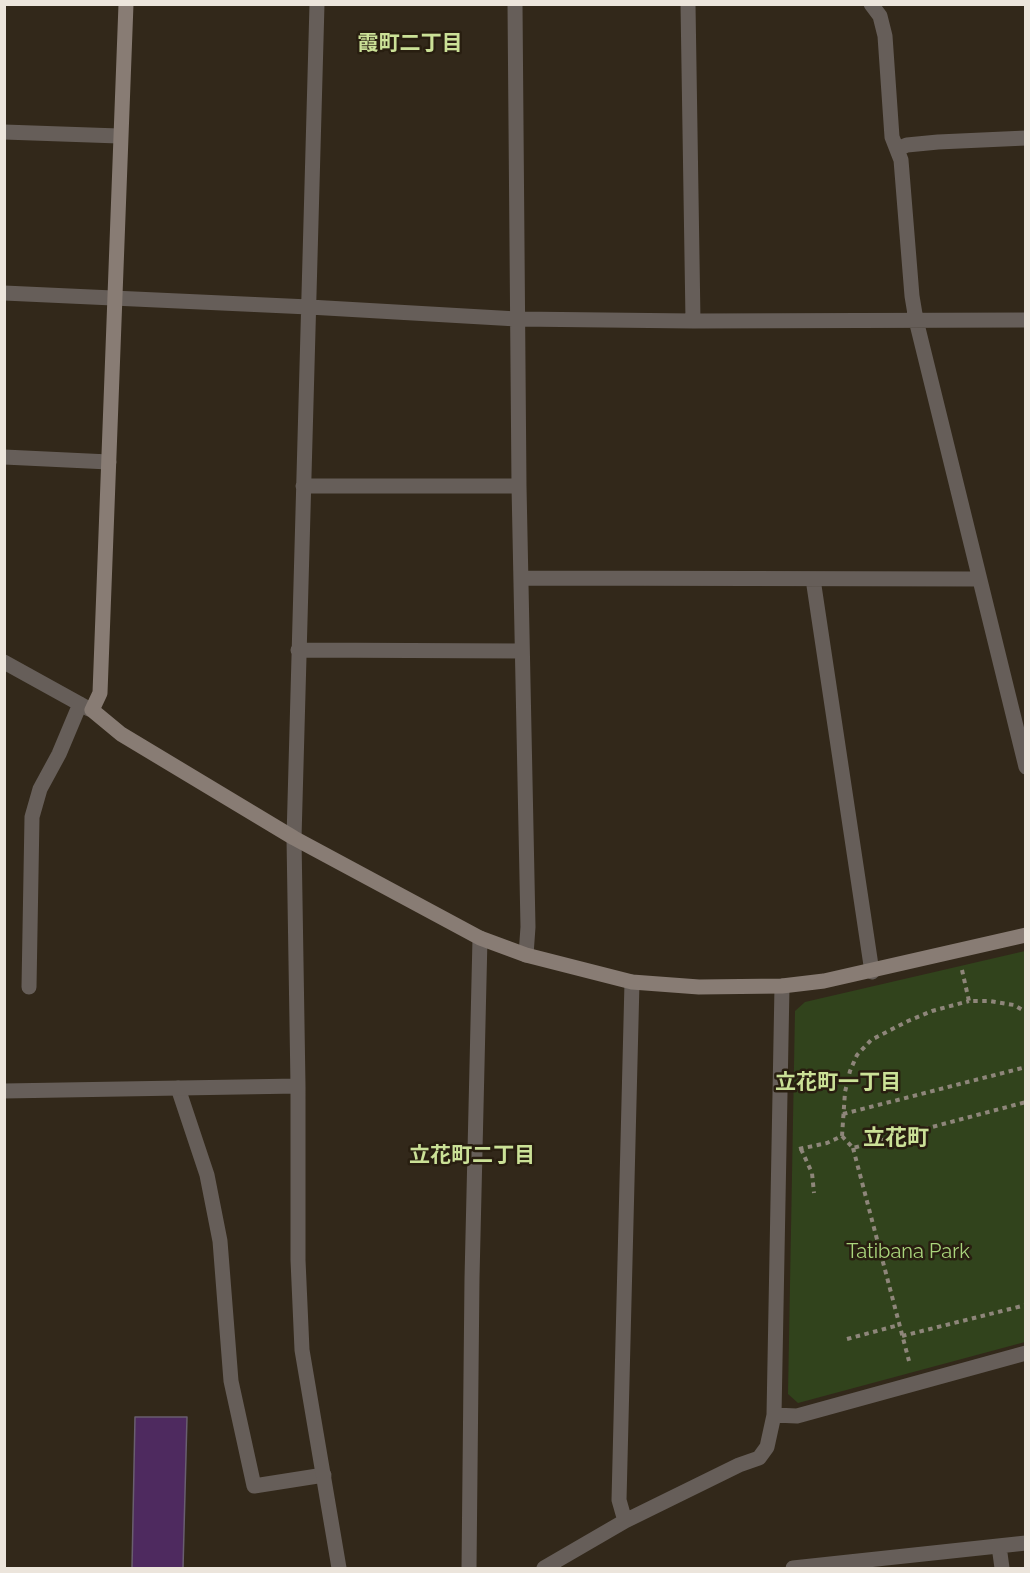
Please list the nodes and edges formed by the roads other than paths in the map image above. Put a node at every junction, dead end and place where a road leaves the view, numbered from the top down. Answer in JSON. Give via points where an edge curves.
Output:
{"nodes":[{"id":1,"x":126,"y":4,"type":"edge"},
{"id":2,"x":317,"y":4,"type":"edge"},
{"id":3,"x":515,"y":4,"type":"edge"},
{"id":4,"x":688,"y":4,"type":"edge"},
{"id":5,"x":871,"y":4,"type":"edge"},
{"id":6,"x":4,"y":132,"type":"edge"},
{"id":7,"x":119,"y":136,"type":"junction"},
{"id":8,"x":1026,"y":138,"type":"edge"},
{"id":9,"x":897,"y":149,"type":"junction"},
{"id":10,"x":4,"y":293,"type":"edge"},
{"id":11,"x":114,"y":299,"type":"junction"},
{"id":12,"x":309,"y":307,"type":"junction"},
{"id":13,"x":517,"y":320,"type":"junction"},
{"id":14,"x":916,"y":320,"type":"junction"},
{"id":15,"x":1026,"y":320,"type":"edge"},
{"id":16,"x":693,"y":321,"type":"junction"},
{"id":17,"x":4,"y":457,"type":"edge"},
{"id":18,"x":109,"y":462,"type":"junction"},
{"id":19,"x":303,"y":486,"type":"junction"},
{"id":20,"x":519,"y":486,"type":"junction"},
{"id":21,"x":521,"y":578,"type":"junction"},
{"id":22,"x":813,"y":579,"type":"junction"},
{"id":23,"x":978,"y":579,"type":"junction"},
{"id":24,"x":298,"y":650,"type":"junction"},
{"id":25,"x":522,"y":651,"type":"junction"},
{"id":26,"x":4,"y":662,"type":"edge"},
{"id":27,"x":86,"y":707,"type":"junction"},
{"id":28,"x":1026,"y":767,"type":"edge"},
{"id":29,"x":294,"y":838,"type":"junction"},
{"id":30,"x":1026,"y":935,"type":"edge"},
{"id":31,"x":480,"y":938,"type":"junction"},
{"id":32,"x":526,"y":955,"type":"junction"},
{"id":33,"x":872,"y":972,"type":"junction"},
{"id":34,"x":632,"y":982,"type":"junction"},
{"id":35,"x":782,"y":986,"type":"junction"},
{"id":36,"x":29,"y":987,"type":"dead end"},
{"id":37,"x":298,"y":1086,"type":"junction"},
{"id":38,"x":178,"y":1088,"type":"junction"},
{"id":39,"x":4,"y":1090,"type":"edge"},
{"id":40,"x":1026,"y":1353,"type":"edge"},
{"id":41,"x":774,"y":1415,"type":"junction"},
{"id":42,"x":324,"y":1475,"type":"junction"},
{"id":43,"x":626,"y":1521,"type":"junction"},
{"id":44,"x":1026,"y":1543,"type":"edge"},
{"id":45,"x":999,"y":1546,"type":"junction"},
{"id":46,"x":837,"y":1565,"type":"edge"},
{"id":47,"x":339,"y":1569,"type":"edge"},
{"id":48,"x":469,"y":1569,"type":"edge"},
{"id":49,"x":544,"y":1569,"type":"edge"},
{"id":50,"x":793,"y":1569,"type":"edge"},
{"id":51,"x":1002,"y":1569,"type":"edge"}],
"edges":[{"from":1,"to":7,"type":"street"},
{"from":2,"to":12,"type":"street"},
{"from":3,"to":13,"type":"street"},
{"from":4,"to":16,"type":"street"},
{"from":5,"to":9,"type":"street","via":[[880,16],[885,36],[892,137]]},
{"from":6,"to":7,"type":"street"},
{"from":7,"to":11,"type":"street"},
{"from":8,"to":9,"type":"street","via":[[938,141]]},
{"from":9,"to":14,"type":"street"},
{"from":10,"to":11,"type":"street"},
{"from":11,"to":12,"type":"street"},
{"from":11,"to":18,"type":"street"},
{"from":12,"to":13,"type":"street"},
{"from":12,"to":19,"type":"street"},
{"from":13,"to":16,"type":"street"},
{"from":13,"to":20,"type":"street"},
{"from":14,"to":15,"type":"street"},
{"from":14,"to":16,"type":"street"},
{"from":14,"to":23,"type":"street"},
{"from":17,"to":18,"type":"street"},
{"from":18,"to":27,"type":"street","via":[[100,693]]},
{"from":19,"to":20,"type":"street"},
{"from":19,"to":24,"type":"street"},
{"from":20,"to":21,"type":"street"},
{"from":21,"to":22,"type":"street"},
{"from":21,"to":25,"type":"street"},
{"from":22,"to":23,"type":"street"},
{"from":22,"to":33,"type":"street"},
{"from":23,"to":28,"type":"street"},
{"from":24,"to":25,"type":"street"},
{"from":24,"to":29,"type":"street"},
{"from":25,"to":32,"type":"street"},
{"from":26,"to":27,"type":"street"},
{"from":27,"to":29,"type":"street","via":[[121,734]]},
{"from":27,"to":36,"type":"street","via":[[40,789],[32,817]]},
{"from":29,"to":31,"type":"street"},
{"from":29,"to":37,"type":"street"},
{"from":30,"to":33,"type":"street"},
{"from":31,"to":32,"type":"street"},
{"from":31,"to":48,"type":"street","via":[[471,1278]]},
{"from":32,"to":34,"type":"street"},
{"from":33,"to":35,"type":"street"},
{"from":34,"to":35,"type":"street","via":[[699,987]]},
{"from":34,"to":43,"type":"street","via":[[619,1500]]},
{"from":35,"to":41,"type":"street"},
{"from":37,"to":38,"type":"street"},
{"from":37,"to":42,"type":"street","via":[[302,1350]]},
{"from":38,"to":39,"type":"street"},
{"from":38,"to":42,"type":"street","via":[[207,1175],[218,1230],[231,1381],[254,1486]]},
{"from":40,"to":41,"type":"street","via":[[797,1416]]},
{"from":41,"to":43,"type":"street","via":[[767,1446],[759,1458]]},
{"from":42,"to":47,"type":"street"},
{"from":43,"to":49,"type":"street"},
{"from":44,"to":45,"type":"street"},
{"from":45,"to":46,"type":"street"},
{"from":45,"to":51,"type":"street"},
{"from":46,"to":50,"type":"street"}]}
